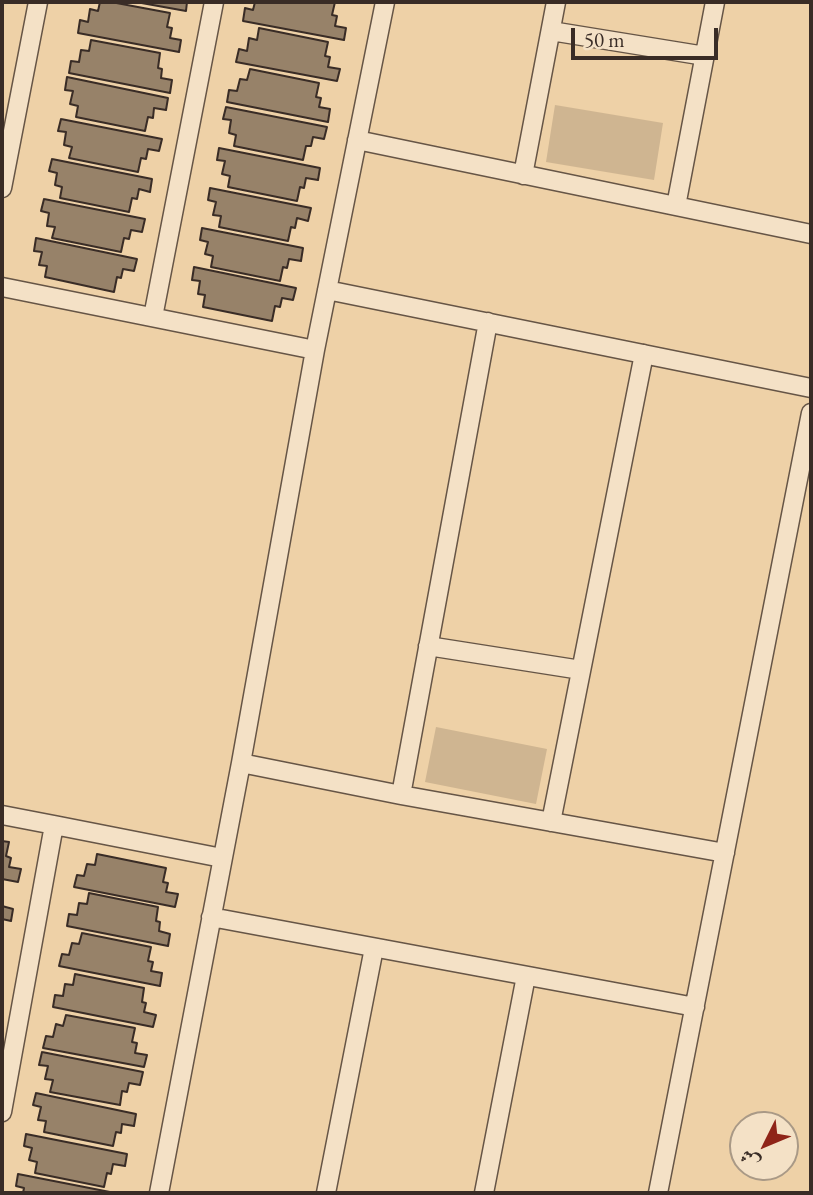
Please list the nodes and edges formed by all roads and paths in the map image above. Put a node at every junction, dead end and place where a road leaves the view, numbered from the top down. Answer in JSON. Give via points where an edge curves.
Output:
{"nodes":[{"id":1,"x":38,"y":2,"type":"edge"},
{"id":2,"x":214,"y":2,"type":"edge"},
{"id":3,"x":385,"y":2,"type":"edge"},
{"id":4,"x":556,"y":2,"type":"edge"},
{"id":5,"x":715,"y":2,"type":"edge"},
{"id":6,"x":551,"y":31,"type":"junction"},
{"id":7,"x":705,"y":56,"type":"junction"},
{"id":8,"x":357,"y":140,"type":"junction"},
{"id":9,"x":523,"y":174,"type":"junction"},
{"id":10,"x":2,"y":188,"type":"edge"},
{"id":11,"x":676,"y":206,"type":"junction"},
{"id":12,"x":811,"y":234,"type":"edge"},
{"id":13,"x":2,"y":287,"type":"edge"},
{"id":14,"x":327,"y":290,"type":"junction"},
{"id":15,"x":153,"y":317,"type":"junction"},
{"id":16,"x":488,"y":322,"type":"junction"},
{"id":17,"x":315,"y":350,"type":"junction"},
{"id":18,"x":644,"y":354,"type":"junction"},
{"id":19,"x":811,"y":388,"type":"edge"},
{"id":20,"x":811,"y":413,"type":"edge"},
{"id":21,"x":428,"y":646,"type":"junction"},
{"id":22,"x":581,"y":670,"type":"junction"},
{"id":23,"x":241,"y":763,"type":"junction"},
{"id":24,"x":401,"y":795,"type":"junction"},
{"id":25,"x":2,"y":815,"type":"edge"},
{"id":26,"x":551,"y":822,"type":"junction"},
{"id":27,"x":54,"y":825,"type":"junction"},
{"id":28,"x":725,"y":853,"type":"junction"},
{"id":29,"x":222,"y":858,"type":"junction"},
{"id":30,"x":211,"y":917,"type":"junction"},
{"id":31,"x":374,"y":948,"type":"junction"},
{"id":32,"x":526,"y":976,"type":"junction"},
{"id":33,"x":695,"y":1007,"type":"junction"},
{"id":34,"x":2,"y":1112,"type":"edge"},
{"id":35,"x":159,"y":1193,"type":"edge"},
{"id":36,"x":326,"y":1193,"type":"edge"},
{"id":37,"x":484,"y":1193,"type":"edge"},
{"id":38,"x":658,"y":1193,"type":"edge"}],
"edges":[{"from":1,"to":10,"type":"street"},
{"from":2,"to":15,"type":"street"},
{"from":3,"to":8,"type":"street"},
{"from":4,"to":6,"type":"street"},
{"from":5,"to":7,"type":"street"},
{"from":6,"to":7,"type":"street"},
{"from":6,"to":9,"type":"street"},
{"from":7,"to":11,"type":"street"},
{"from":8,"to":9,"type":"street"},
{"from":8,"to":14,"type":"street"},
{"from":9,"to":11,"type":"street"},
{"from":11,"to":12,"type":"street"},
{"from":13,"to":15,"type":"street"},
{"from":14,"to":16,"type":"street"},
{"from":14,"to":17,"type":"street"},
{"from":15,"to":17,"type":"street"},
{"from":16,"to":18,"type":"street"},
{"from":16,"to":21,"type":"street"},
{"from":17,"to":23,"type":"street"},
{"from":18,"to":19,"type":"street"},
{"from":18,"to":22,"type":"street"},
{"from":20,"to":28,"type":"street"},
{"from":21,"to":22,"type":"street"},
{"from":21,"to":24,"type":"street"},
{"from":22,"to":26,"type":"street"},
{"from":23,"to":24,"type":"street"},
{"from":23,"to":29,"type":"street"},
{"from":24,"to":26,"type":"street"},
{"from":25,"to":27,"type":"street"},
{"from":26,"to":28,"type":"street"},
{"from":27,"to":29,"type":"street"},
{"from":27,"to":34,"type":"street"},
{"from":28,"to":33,"type":"street"},
{"from":29,"to":30,"type":"street"},
{"from":30,"to":31,"type":"street"},
{"from":30,"to":35,"type":"street"},
{"from":31,"to":32,"type":"street"},
{"from":31,"to":36,"type":"street"},
{"from":32,"to":33,"type":"street"},
{"from":32,"to":37,"type":"street"},
{"from":33,"to":38,"type":"street"}]}
